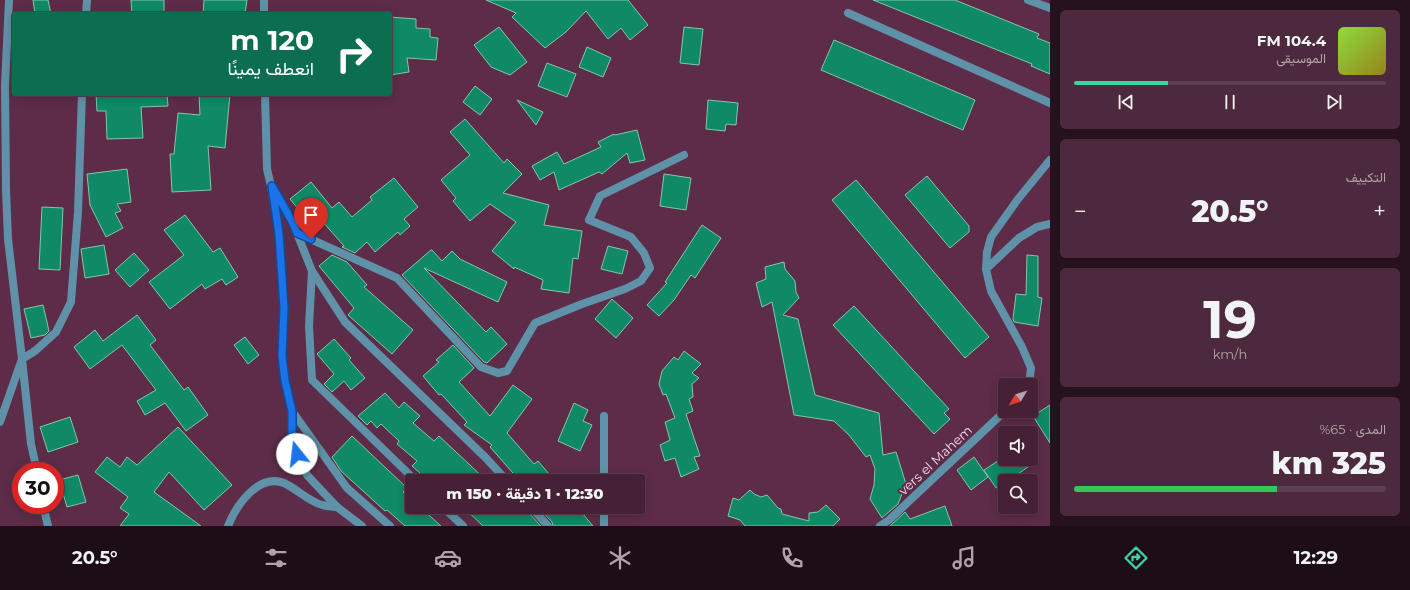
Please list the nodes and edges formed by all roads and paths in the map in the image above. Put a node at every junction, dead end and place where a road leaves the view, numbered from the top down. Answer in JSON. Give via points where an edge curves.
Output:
{"nodes":[{"id":1,"x":9,"y":0,"type":"edge"},
{"id":2,"x":87,"y":0,"type":"edge"},
{"id":3,"x":264,"y":0,"type":"edge"},
{"id":4,"x":1028,"y":0,"type":"edge"},
{"id":5,"x":1050,"y":8,"type":"edge"},
{"id":6,"x":86,"y":12,"type":"edge"},
{"id":7,"x":264,"y":12,"type":"edge"},
{"id":8,"x":848,"y":14,"type":"dead end"},
{"id":9,"x":82,"y":96,"type":"edge"},
{"id":10,"x":264,"y":96,"type":"edge"},
{"id":11,"x":1050,"y":103,"type":"edge"},
{"id":12,"x":684,"y":155,"type":"dead end"},
{"id":13,"x":1050,"y":160,"type":"edge"},
{"id":14,"x":272,"y":186,"type":"junction"},
{"id":15,"x":1050,"y":224,"type":"edge"},
{"id":16,"x":297,"y":233,"type":"junction"},
{"id":17,"x":986,"y":269,"type":"junction"},
{"id":18,"x":312,"y":271,"type":"junction"},
{"id":19,"x":22,"y":359,"type":"junction"},
{"id":20,"x":1030,"y":378,"type":"edge"},
{"id":21,"x":292,"y":411,"type":"junction"},
{"id":22,"x":604,"y":416,"type":"dead end"},
{"id":23,"x":998,"y":418,"type":"edge"},
{"id":24,"x":0,"y":422,"type":"edge"},
{"id":25,"x":35,"y":462,"type":"edge"},
{"id":26,"x":409,"y":474,"type":"edge"},
{"id":27,"x":501,"y":474,"type":"edge"},
{"id":28,"x":604,"y":474,"type":"edge"},
{"id":29,"x":337,"y":507,"type":"junction"},
{"id":30,"x":45,"y":514,"type":"edge"},
{"id":31,"x":450,"y":514,"type":"edge"},
{"id":32,"x":537,"y":514,"type":"edge"},
{"id":33,"x":604,"y":514,"type":"edge"},
{"id":34,"x":48,"y":526,"type":"edge"},
{"id":35,"x":228,"y":526,"type":"edge"},
{"id":36,"x":362,"y":526,"type":"edge"},
{"id":37,"x":390,"y":526,"type":"edge"},
{"id":38,"x":463,"y":526,"type":"edge"},
{"id":39,"x":548,"y":526,"type":"edge"},
{"id":40,"x":604,"y":526,"type":"edge"},
{"id":41,"x":880,"y":526,"type":"edge"}],
"edges":[{"from":1,"to":19,"type":"street","via":[[5,86],[6,189],[8,239]]},
{"from":2,"to":6,"type":"street"},
{"from":3,"to":7,"type":"street"},
{"from":4,"to":5,"type":"street"},
{"from":8,"to":11,"type":"street"},
{"from":9,"to":19,"type":"street","via":[[78,212],[71,302],[56,332]]},
{"from":10,"to":14,"type":"street","via":[[267,169]]},
{"from":12,"to":16,"type":"street","via":[[600,196],[589,220],[631,237],[640,247],[650,268],[641,281],[535,323],[507,371],[498,373],[481,367],[396,278]]},
{"from":13,"to":17,"type":"street","via":[[992,236],[987,252]]},
{"from":14,"to":16,"type":"street"},
{"from":14,"to":21,"type":"street","via":[[279,234],[284,308],[282,356]]},
{"from":15,"to":17,"type":"street","via":[[1037,227],[1019,238]]},
{"from":16,"to":18,"type":"street"},
{"from":17,"to":20,"type":"street","via":[[991,291],[1031,368]]},
{"from":18,"to":26,"type":"street","via":[[309,326],[312,380]]},
{"from":18,"to":27,"type":"street","via":[[345,322]]},
{"from":19,"to":24,"type":"street"},
{"from":19,"to":25,"type":"street"},
{"from":21,"to":29,"type":"street","via":[[292,434],[297,454],[312,482]]},
{"from":21,"to":37,"type":"street","via":[[347,488]]},
{"from":22,"to":28,"type":"street"},
{"from":23,"to":41,"type":"street","name":"vers el Mahem"},
{"from":29,"to":35,"type":"street","via":[[321,505],[284,483],[273,480],[252,490],[244,498],[233,513]]},
{"from":29,"to":36,"type":"street"},
{"from":30,"to":34,"type":"street"},
{"from":31,"to":38,"type":"street"},
{"from":32,"to":39,"type":"street"},
{"from":33,"to":40,"type":"street"}]}
